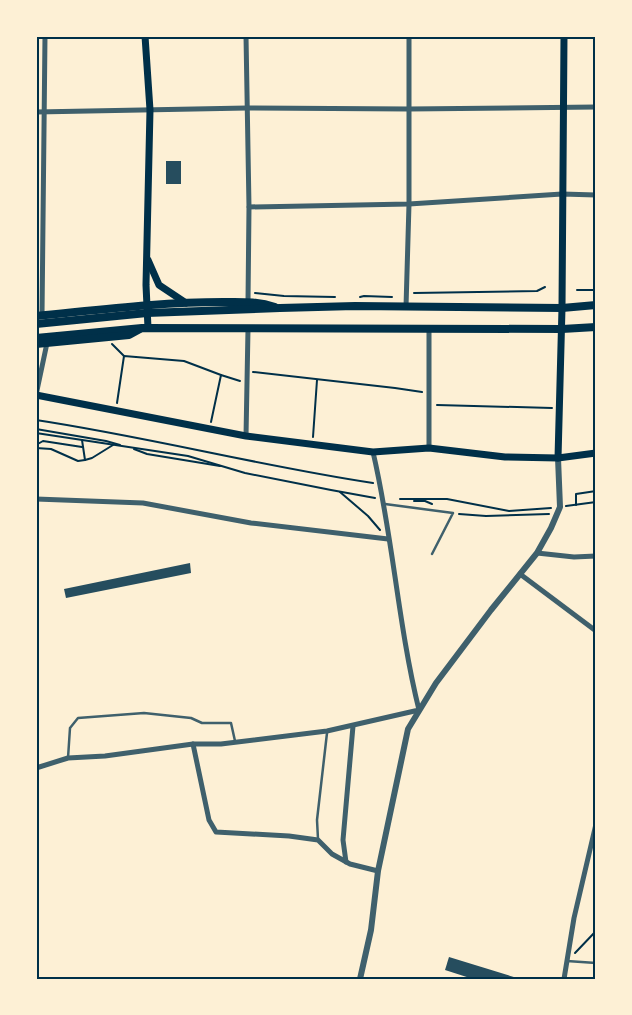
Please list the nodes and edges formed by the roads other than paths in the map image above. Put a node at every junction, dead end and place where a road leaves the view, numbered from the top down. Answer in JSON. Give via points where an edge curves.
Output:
{"nodes":[{"id":1,"x":45,"y":36,"type":"edge"},
{"id":2,"x":145,"y":36,"type":"edge"},
{"id":3,"x":246,"y":36,"type":"edge"},
{"id":4,"x":408,"y":36,"type":"edge"},
{"id":5,"x":564,"y":36,"type":"edge"},
{"id":6,"x":564,"y":107,"type":"junction"},
{"id":7,"x":596,"y":107,"type":"edge"},
{"id":8,"x":247,"y":108,"type":"junction"},
{"id":9,"x":409,"y":109,"type":"junction"},
{"id":10,"x":150,"y":110,"type":"junction"},
{"id":11,"x":36,"y":112,"type":"edge"},
{"id":12,"x":46,"y":112,"type":"junction"},
{"id":13,"x":562,"y":194,"type":"junction"},
{"id":14,"x":596,"y":195,"type":"edge"},
{"id":15,"x":409,"y":204,"type":"junction"},
{"id":16,"x":249,"y":207,"type":"junction"},
{"id":17,"x":147,"y":257,"type":"junction"},
{"id":18,"x":248,"y":302,"type":"junction"},
{"id":19,"x":186,"y":303,"type":"junction"},
{"id":20,"x":596,"y":306,"type":"edge"},
{"id":21,"x":406,"y":307,"type":"junction"},
{"id":22,"x":280,"y":308,"type":"junction"},
{"id":23,"x":562,"y":308,"type":"junction"},
{"id":24,"x":147,"y":309,"type":"junction"},
{"id":25,"x":39,"y":315,"type":"edge"},
{"id":26,"x":36,"y":324,"type":"edge"},
{"id":27,"x":596,"y":327,"type":"edge"},
{"id":28,"x":145,"y":328,"type":"junction"},
{"id":29,"x":248,"y":329,"type":"junction"},
{"id":30,"x":429,"y":329,"type":"junction"},
{"id":31,"x":562,"y":329,"type":"junction"},
{"id":32,"x":36,"y":338,"type":"edge"},
{"id":33,"x":47,"y":343,"type":"junction"},
{"id":34,"x":36,"y":344,"type":"edge"},
{"id":35,"x":36,"y":395,"type":"edge"},
{"id":36,"x":246,"y":436,"type":"junction"},
{"id":37,"x":429,"y":448,"type":"junction"},
{"id":38,"x":373,"y":452,"type":"junction"},
{"id":39,"x":596,"y":453,"type":"edge"},
{"id":40,"x":558,"y":458,"type":"junction"},
{"id":41,"x":36,"y":499,"type":"edge"},
{"id":42,"x":384,"y":502,"type":"junction"},
{"id":43,"x":388,"y":539,"type":"junction"},
{"id":44,"x":537,"y":553,"type":"junction"},
{"id":45,"x":432,"y":554,"type":"dead end"},
{"id":46,"x":596,"y":556,"type":"edge"},
{"id":47,"x":520,"y":574,"type":"junction"},
{"id":48,"x":596,"y":631,"type":"edge"},
{"id":49,"x":419,"y":710,"type":"junction"},
{"id":50,"x":353,"y":726,"type":"junction"},
{"id":51,"x":327,"y":731,"type":"junction"},
{"id":52,"x":236,"y":742,"type":"junction"},
{"id":53,"x":193,"y":744,"type":"junction"},
{"id":54,"x":68,"y":758,"type":"junction"},
{"id":55,"x":36,"y":768,"type":"edge"},
{"id":56,"x":596,"y":824,"type":"edge"},
{"id":57,"x":318,"y":840,"type":"junction"},
{"id":58,"x":346,"y":862,"type":"junction"},
{"id":59,"x":378,"y":871,"type":"junction"},
{"id":60,"x":567,"y":961,"type":"junction"},
{"id":61,"x":596,"y":963,"type":"edge"},
{"id":62,"x":360,"y":979,"type":"edge"},
{"id":63,"x":564,"y":979,"type":"edge"}],
"edges":[{"from":1,"to":12,"type":"street"},
{"from":2,"to":10,"type":"main road"},
{"from":3,"to":8,"type":"street"},
{"from":4,"to":9,"type":"street"},
{"from":5,"to":6,"type":"main road"},
{"from":6,"to":7,"type":"street"},
{"from":6,"to":9,"type":"street"},
{"from":6,"to":13,"type":"main road"},
{"from":8,"to":9,"type":"street"},
{"from":8,"to":10,"type":"street"},
{"from":8,"to":16,"type":"street"},
{"from":9,"to":15,"type":"street"},
{"from":10,"to":12,"type":"street"},
{"from":10,"to":17,"type":"main road"},
{"from":11,"to":12,"type":"street"},
{"from":12,"to":25,"type":"street"},
{"from":13,"to":14,"type":"street"},
{"from":13,"to":15,"type":"street"},
{"from":13,"to":23,"type":"main road"},
{"from":15,"to":16,"type":"street"},
{"from":15,"to":21,"type":"street"},
{"from":16,"to":18,"type":"street"},
{"from":17,"to":19,"type":"main road","via":[[159,285]]},
{"from":17,"to":24,"type":"main road"},
{"from":18,"to":19,"type":"main road"},
{"from":18,"to":22,"type":"main road","via":[[264,302]]},
{"from":19,"to":24,"type":"main road"},
{"from":20,"to":23,"type":"main road"},
{"from":21,"to":22,"type":"main road"},
{"from":21,"to":23,"type":"main road"},
{"from":22,"to":24,"type":"main road"},
{"from":23,"to":31,"type":"main road"},
{"from":24,"to":25,"type":"main road"},
{"from":24,"to":26,"type":"main road"},
{"from":24,"to":28,"type":"main road"},
{"from":27,"to":31,"type":"main road"},
{"from":28,"to":29,"type":"main road"},
{"from":28,"to":32,"type":"main road"},
{"from":28,"to":33,"type":"main road","via":[[130,335]]},
{"from":29,"to":30,"type":"main road"},
{"from":29,"to":36,"type":"street"},
{"from":30,"to":31,"type":"main road"},
{"from":30,"to":37,"type":"street"},
{"from":31,"to":40,"type":"main road"},
{"from":33,"to":34,"type":"main road"},
{"from":33,"to":35,"type":"street"},
{"from":35,"to":36,"type":"main road"},
{"from":36,"to":38,"type":"main road"},
{"from":37,"to":38,"type":"main road"},
{"from":37,"to":40,"type":"main road","via":[[505,457]]},
{"from":38,"to":42,"type":"street"},
{"from":39,"to":40,"type":"main road"},
{"from":40,"to":44,"type":"street","via":[[560,507]]},
{"from":41,"to":43,"type":"street","via":[[143,503],[251,523]]},
{"from":42,"to":43,"type":"street"},
{"from":42,"to":45,"type":"lane","via":[[453,513]]},
{"from":43,"to":49,"type":"street"},
{"from":44,"to":46,"type":"street"},
{"from":44,"to":47,"type":"street"},
{"from":47,"to":48,"type":"street"},
{"from":47,"to":49,"type":"street"},
{"from":49,"to":50,"type":"street"},
{"from":49,"to":59,"type":"street","via":[[408,728]]},
{"from":50,"to":51,"type":"street"},
{"from":50,"to":58,"type":"street","via":[[342,840]]},
{"from":51,"to":52,"type":"street"},
{"from":51,"to":57,"type":"lane","via":[[317,820]]},
{"from":52,"to":53,"type":"street"},
{"from":52,"to":54,"type":"lane","via":[[231,723],[202,723],[191,718],[144,713],[78,718],[70,728]]},
{"from":53,"to":54,"type":"street"},
{"from":53,"to":57,"type":"street","via":[[208,820],[216,832]]},
{"from":54,"to":55,"type":"street"},
{"from":56,"to":60,"type":"street"},
{"from":57,"to":58,"type":"street"},
{"from":58,"to":59,"type":"street"},
{"from":59,"to":62,"type":"street","via":[[371,930]]},
{"from":60,"to":61,"type":"lane"},
{"from":60,"to":63,"type":"street"}]}
